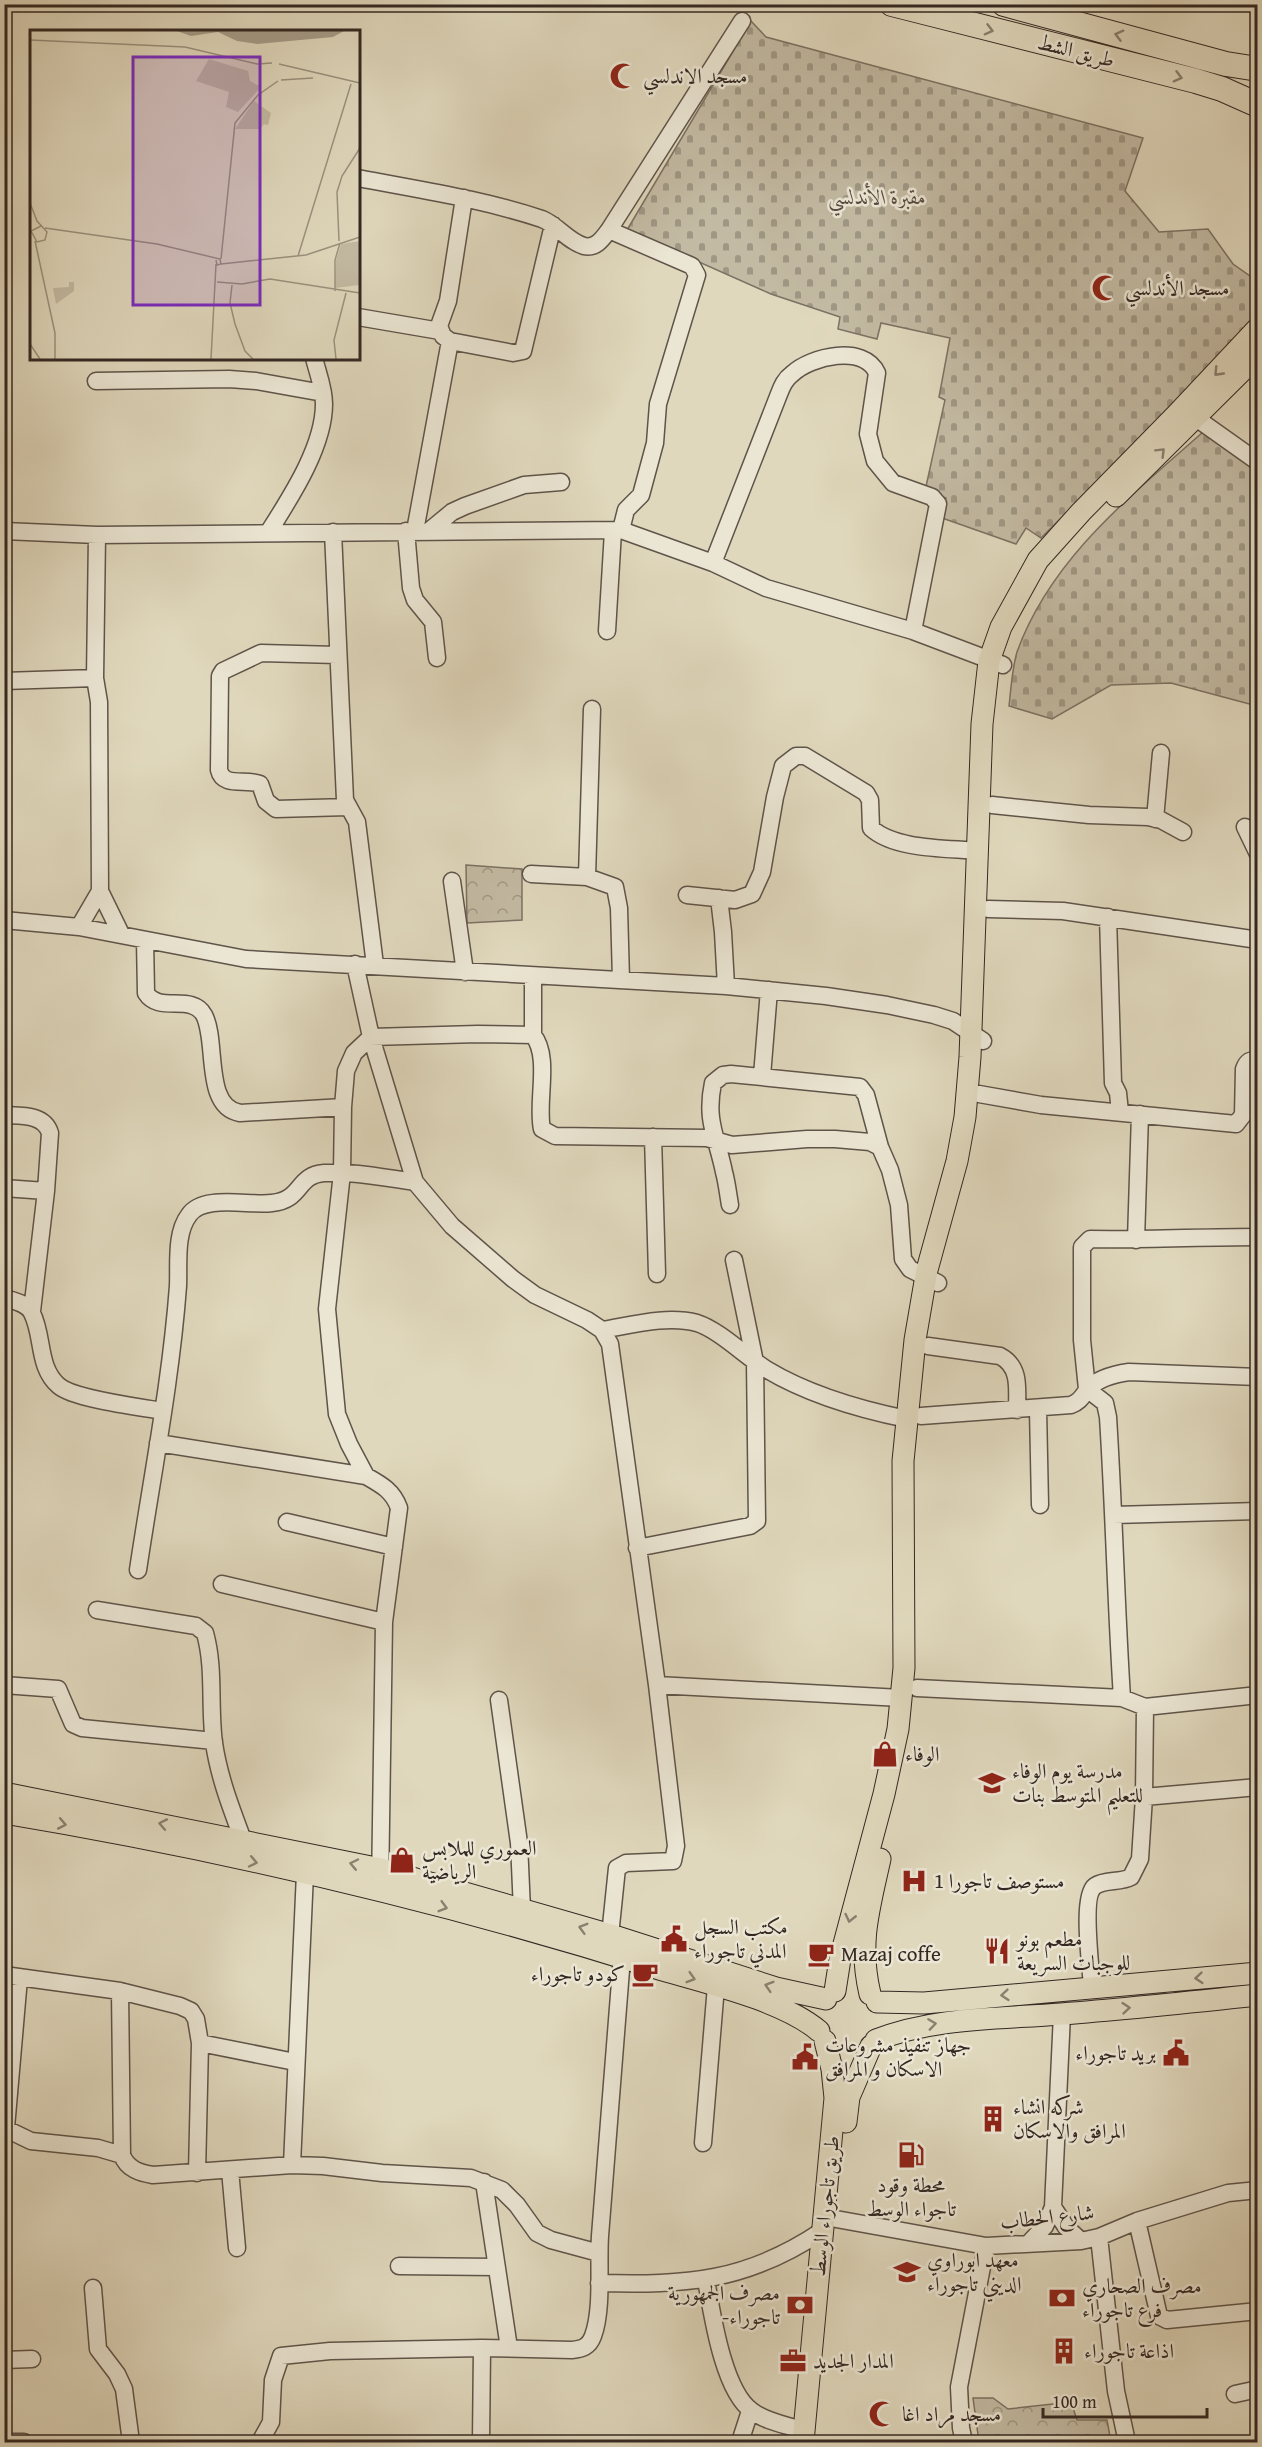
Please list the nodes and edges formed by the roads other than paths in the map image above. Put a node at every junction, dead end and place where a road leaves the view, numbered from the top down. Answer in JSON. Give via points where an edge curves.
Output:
{"nodes":[{"id":1,"x":892,"y":4,"type":"edge"},
{"id":2,"x":1004,"y":4,"type":"edge"},
{"id":3,"x":742,"y":21,"type":"dead end"},
{"id":4,"x":1257,"y":69,"type":"edge"},
{"id":5,"x":1257,"y":105,"type":"edge"},
{"id":6,"x":360,"y":178,"type":"edge"},
{"id":7,"x":464,"y":198,"type":"junction"},
{"id":8,"x":553,"y":225,"type":"junction"},
{"id":9,"x":609,"y":230,"type":"junction"},
{"id":10,"x":360,"y":317,"type":"edge"},
{"id":11,"x":1257,"y":328,"type":"edge"},
{"id":12,"x":445,"y":336,"type":"junction"},
{"id":13,"x":1257,"y":355,"type":"edge"},
{"id":14,"x":315,"y":360,"type":"edge"},
{"id":15,"x":96,"y":381,"type":"dead end"},
{"id":16,"x":323,"y":393,"type":"junction"},
{"id":17,"x":1196,"y":418,"type":"junction"},
{"id":18,"x":1257,"y":462,"type":"edge"},
{"id":19,"x":561,"y":482,"type":"dead end"},
{"id":20,"x":1084,"y":518,"type":"junction"},
{"id":21,"x":4,"y":531,"type":"edge"},
{"id":22,"x":416,"y":531,"type":"junction"},
{"id":23,"x":617,"y":531,"type":"junction"},
{"id":24,"x":333,"y":532,"type":"junction"},
{"id":25,"x":268,"y":533,"type":"junction"},
{"id":26,"x":97,"y":535,"type":"junction"},
{"id":27,"x":713,"y":563,"type":"junction"},
{"id":28,"x":607,"y":631,"type":"dead end"},
{"id":29,"x":913,"y":631,"type":"junction"},
{"id":30,"x":337,"y":655,"type":"junction"},
{"id":31,"x":437,"y":658,"type":"dead end"},
{"id":32,"x":996,"y":663,"type":"junction"},
{"id":33,"x":95,"y":678,"type":"junction"},
{"id":34,"x":4,"y":681,"type":"edge"},
{"id":35,"x":591,"y":709,"type":"dead end"},
{"id":36,"x":1161,"y":753,"type":"dead end"},
{"id":37,"x":992,"y":806,"type":"junction"},
{"id":38,"x":348,"y":807,"type":"junction"},
{"id":39,"x":1155,"y":819,"type":"junction"},
{"id":40,"x":1245,"y":827,"type":"dead end"},
{"id":41,"x":1183,"y":832,"type":"dead end"},
{"id":42,"x":978,"y":852,"type":"junction"},
{"id":43,"x":1257,"y":854,"type":"edge"},
{"id":44,"x":531,"y":874,"type":"dead end"},
{"id":45,"x":587,"y":877,"type":"junction"},
{"id":46,"x":452,"y":881,"type":"dead end"},
{"id":47,"x":100,"y":891,"type":"junction"},
{"id":48,"x":687,"y":895,"type":"dead end"},
{"id":49,"x":719,"y":898,"type":"junction"},
{"id":50,"x":988,"y":909,"type":"junction"},
{"id":51,"x":1108,"y":917,"type":"junction"},
{"id":52,"x":4,"y":920,"type":"edge"},
{"id":53,"x":79,"y":927,"type":"junction"},
{"id":54,"x":121,"y":934,"type":"junction"},
{"id":55,"x":146,"y":940,"type":"junction"},
{"id":56,"x":1257,"y":940,"type":"edge"},
{"id":57,"x":355,"y":964,"type":"junction"},
{"id":58,"x":375,"y":965,"type":"junction"},
{"id":59,"x":465,"y":972,"type":"junction"},
{"id":60,"x":533,"y":976,"type":"junction"},
{"id":61,"x":621,"y":980,"type":"junction"},
{"id":62,"x":726,"y":986,"type":"junction"},
{"id":63,"x":769,"y":990,"type":"junction"},
{"id":64,"x":533,"y":1035,"type":"junction"},
{"id":65,"x":976,"y":1036,"type":"junction"},
{"id":66,"x":371,"y":1037,"type":"junction"},
{"id":67,"x":1257,"y":1061,"type":"edge"},
{"id":68,"x":762,"y":1076,"type":"junction"},
{"id":69,"x":979,"y":1094,"type":"junction"},
{"id":70,"x":343,"y":1107,"type":"junction"},
{"id":71,"x":1120,"y":1112,"type":"junction"},
{"id":72,"x":1140,"y":1114,"type":"junction"},
{"id":73,"x":4,"y":1115,"type":"edge"},
{"id":74,"x":653,"y":1137,"type":"junction"},
{"id":75,"x":714,"y":1139,"type":"junction"},
{"id":76,"x":880,"y":1147,"type":"junction"},
{"id":77,"x":342,"y":1173,"type":"junction"},
{"id":78,"x":415,"y":1182,"type":"junction"},
{"id":79,"x":4,"y":1188,"type":"edge"},
{"id":80,"x":46,"y":1191,"type":"junction"},
{"id":81,"x":730,"y":1205,"type":"dead end"},
{"id":82,"x":1257,"y":1237,"type":"edge"},
{"id":83,"x":1136,"y":1240,"type":"junction"},
{"id":84,"x":734,"y":1260,"type":"dead end"},
{"id":85,"x":657,"y":1274,"type":"dead end"},
{"id":86,"x":932,"y":1281,"type":"junction"},
{"id":87,"x":4,"y":1298,"type":"edge"},
{"id":88,"x":32,"y":1311,"type":"junction"},
{"id":89,"x":602,"y":1330,"type":"junction"},
{"id":90,"x":928,"y":1346,"type":"junction"},
{"id":91,"x":755,"y":1362,"type":"junction"},
{"id":92,"x":1257,"y":1377,"type":"edge"},
{"id":93,"x":1087,"y":1389,"type":"junction"},
{"id":94,"x":1038,"y":1408,"type":"junction"},
{"id":95,"x":1017,"y":1410,"type":"junction"},
{"id":96,"x":162,"y":1411,"type":"junction"},
{"id":97,"x":914,"y":1417,"type":"junction"},
{"id":98,"x":158,"y":1443,"type":"junction"},
{"id":99,"x":366,"y":1476,"type":"junction"},
{"id":100,"x":1040,"y":1505,"type":"dead end"},
{"id":101,"x":1257,"y":1511,"type":"edge"},
{"id":102,"x":1114,"y":1515,"type":"junction"},
{"id":103,"x":287,"y":1522,"type":"dead end"},
{"id":104,"x":394,"y":1548,"type":"junction"},
{"id":105,"x":637,"y":1548,"type":"junction"},
{"id":106,"x":138,"y":1570,"type":"dead end"},
{"id":107,"x":222,"y":1584,"type":"dead end"},
{"id":108,"x":97,"y":1610,"type":"dead end"},
{"id":109,"x":384,"y":1622,"type":"junction"},
{"id":110,"x":4,"y":1684,"type":"edge"},
{"id":111,"x":657,"y":1685,"type":"junction"},
{"id":112,"x":909,"y":1693,"type":"junction"},
{"id":113,"x":1257,"y":1695,"type":"edge"},
{"id":114,"x":1122,"y":1698,"type":"junction"},
{"id":115,"x":499,"y":1700,"type":"dead end"},
{"id":116,"x":1145,"y":1707,"type":"junction"},
{"id":117,"x":214,"y":1742,"type":"junction"},
{"id":118,"x":1257,"y":1787,"type":"edge"},
{"id":119,"x":4,"y":1793,"type":"edge"},
{"id":120,"x":1144,"y":1797,"type":"junction"},
{"id":121,"x":4,"y":1813,"type":"edge"},
{"id":122,"x":243,"y":1840,"type":"junction"},
{"id":123,"x":874,"y":1859,"type":"junction"},
{"id":124,"x":305,"y":1873,"type":"junction"},
{"id":125,"x":380,"y":1879,"type":"junction"},
{"id":126,"x":522,"y":1910,"type":"junction"},
{"id":127,"x":614,"y":1948,"type":"junction"},
{"id":128,"x":1257,"y":1973,"type":"edge"},
{"id":129,"x":12,"y":1977,"type":"edge"},
{"id":130,"x":717,"y":1986,"type":"junction"},
{"id":131,"x":1092,"y":1987,"type":"junction"},
{"id":132,"x":120,"y":1991,"type":"junction"},
{"id":133,"x":830,"y":1995,"type":"junction"},
{"id":134,"x":1257,"y":1995,"type":"edge"},
{"id":135,"x":874,"y":1998,"type":"junction"},
{"id":136,"x":1062,"y":2014,"type":"junction"},
{"id":137,"x":822,"y":2036,"type":"junction"},
{"id":138,"x":200,"y":2043,"type":"junction"},
{"id":139,"x":873,"y":2043,"type":"junction"},
{"id":140,"x":295,"y":2062,"type":"junction"},
{"id":141,"x":5,"y":2128,"type":"edge"},
{"id":142,"x":703,"y":2143,"type":"dead end"},
{"id":143,"x":122,"y":2155,"type":"junction"},
{"id":144,"x":292,"y":2165,"type":"junction"},
{"id":145,"x":230,"y":2170,"type":"junction"},
{"id":146,"x":197,"y":2173,"type":"junction"},
{"id":147,"x":484,"y":2181,"type":"junction"},
{"id":148,"x":1257,"y":2190,"type":"edge"},
{"id":149,"x":1053,"y":2207,"type":"junction"},
{"id":150,"x":1137,"y":2220,"type":"junction"},
{"id":151,"x":829,"y":2225,"type":"junction"},
{"id":152,"x":1099,"y":2237,"type":"junction"},
{"id":153,"x":1081,"y":2241,"type":"junction"},
{"id":154,"x":1028,"y":2244,"type":"junction"},
{"id":155,"x":986,"y":2246,"type":"junction"},
{"id":156,"x":237,"y":2248,"type":"dead end"},
{"id":157,"x":598,"y":2253,"type":"junction"},
{"id":158,"x":399,"y":2266,"type":"dead end"},
{"id":159,"x":496,"y":2268,"type":"junction"},
{"id":160,"x":706,"y":2280,"type":"junction"},
{"id":161,"x":599,"y":2283,"type":"junction"},
{"id":162,"x":93,"y":2288,"type":"dead end"},
{"id":163,"x":1257,"y":2311,"type":"edge"},
{"id":164,"x":482,"y":2348,"type":"junction"},
{"id":165,"x":509,"y":2348,"type":"junction"},
{"id":166,"x":32,"y":2359,"type":"dead end"},
{"id":167,"x":4,"y":2360,"type":"edge"},
{"id":168,"x":1257,"y":2389,"type":"edge"},
{"id":169,"x":1235,"y":2394,"type":"dead end"},
{"id":170,"x":750,"y":2411,"type":"junction"},
{"id":171,"x":808,"y":2439,"type":"edge"},
{"id":172,"x":4,"y":2442,"type":"edge"},
{"id":173,"x":24,"y":2442,"type":"edge"},
{"id":174,"x":131,"y":2442,"type":"edge"},
{"id":175,"x":260,"y":2442,"type":"edge"},
{"id":176,"x":481,"y":2442,"type":"edge"},
{"id":177,"x":740,"y":2442,"type":"edge"},
{"id":178,"x":964,"y":2442,"type":"edge"},
{"id":179,"x":1127,"y":2442,"type":"edge"}],
"edges":[{"from":1,"to":5,"type":"highway","name":"طريق الشط","one_way":true,"via":[[1196,81]]},
{"from":4,"to":2,"type":"highway","name":"طريق الشط","one_way":true},
{"from":3,"to":9,"type":"street"},
{"from":6,"to":7,"type":"street"},
{"from":7,"to":8,"type":"street"},
{"from":7,"to":12,"type":"street","via":[[448,301],[440,322]]},
{"from":8,"to":9,"type":"street","via":[[585,246],[597,244]]},
{"from":8,"to":12,"type":"street","via":[[523,351],[513,353]]},
{"from":9,"to":23,"type":"street","via":[[692,266],[697,275],[658,404],[655,443],[641,495],[626,510]]},
{"from":10,"to":12,"type":"street"},
{"from":11,"to":20,"type":"main road","one_way":true},
{"from":12,"to":22,"type":"street"},
{"from":13,"to":17,"type":"main road"},
{"from":14,"to":16,"type":"street"},
{"from":15,"to":16,"type":"street","via":[[229,379]]},
{"from":16,"to":25,"type":"street","via":[[323,417],[307,465]]},
{"from":17,"to":18,"type":"street"},
{"from":20,"to":17,"type":"main road","one_way":true},
{"from":19,"to":22,"type":"street","via":[[511,489]]},
{"from":20,"to":32,"type":"main road","via":[[1038,560],[1001,627]]},
{"from":21,"to":26,"type":"street"},
{"from":22,"to":23,"type":"street"},
{"from":22,"to":24,"type":"street"},
{"from":22,"to":31,"type":"street","via":[[411,588],[433,622]]},
{"from":23,"to":27,"type":"street"},
{"from":23,"to":28,"type":"street"},
{"from":24,"to":25,"type":"street"},
{"from":24,"to":30,"type":"street"},
{"from":25,"to":26,"type":"street"},
{"from":26,"to":33,"type":"street"},
{"from":27,"to":29,"type":"street","via":[[766,588]]},
{"from":27,"to":29,"type":"street","via":[[786,379],[798,368],[822,359],[861,357],[877,373],[868,434],[875,461],[893,483],[932,497],[938,504]]},
{"from":29,"to":32,"type":"street"},
{"from":30,"to":38,"type":"street"},
{"from":30,"to":38,"type":"street","via":[[261,653],[223,670],[219,770],[226,781],[260,784],[269,805],[276,809]]},
{"from":32,"to":37,"type":"main road"},
{"from":32,"to":42,"type":"main road","via":[[982,724]]},
{"from":33,"to":34,"type":"street"},
{"from":33,"to":47,"type":"street","via":[[99,702]]},
{"from":35,"to":45,"type":"street"},
{"from":36,"to":39,"type":"street"},
{"from":37,"to":39,"type":"street"},
{"from":37,"to":50,"type":"main road"},
{"from":38,"to":58,"type":"street","via":[[357,822]]},
{"from":39,"to":41,"type":"street"},
{"from":40,"to":43,"type":"street"},
{"from":42,"to":49,"type":"street","via":[[888,839],[872,828],[866,793],[806,756],[796,756],[783,766],[756,889],[743,898]]},
{"from":42,"to":65,"type":"main road"},
{"from":44,"to":45,"type":"street"},
{"from":45,"to":61,"type":"street","via":[[611,884],[616,891]]},
{"from":46,"to":59,"type":"street"},
{"from":47,"to":53,"type":"street"},
{"from":47,"to":54,"type":"street"},
{"from":48,"to":49,"type":"street"},
{"from":49,"to":62,"type":"street"},
{"from":50,"to":51,"type":"street"},
{"from":50,"to":65,"type":"main road"},
{"from":51,"to":56,"type":"street"},
{"from":51,"to":71,"type":"street","via":[[1113,1083]]},
{"from":52,"to":53,"type":"street"},
{"from":53,"to":54,"type":"street"},
{"from":54,"to":55,"type":"street"},
{"from":55,"to":57,"type":"street","via":[[246,959]]},
{"from":55,"to":70,"type":"street","via":[[146,993],[156,1002],[192,1005],[202,1012],[210,1035],[218,1094],[225,1106],[240,1113]]},
{"from":57,"to":58,"type":"street"},
{"from":57,"to":66,"type":"street"},
{"from":58,"to":59,"type":"street"},
{"from":59,"to":60,"type":"street"},
{"from":60,"to":61,"type":"street"},
{"from":60,"to":64,"type":"street"},
{"from":61,"to":62,"type":"street"},
{"from":62,"to":63,"type":"street"},
{"from":63,"to":65,"type":"street","via":[[887,1005],[943,1018]]},
{"from":63,"to":68,"type":"street"},
{"from":64,"to":66,"type":"street"},
{"from":64,"to":74,"type":"street","via":[[538,1042],[542,1069],[542,1129],[555,1136]]},
{"from":65,"to":69,"type":"main road"},
{"from":65,"to":86,"type":"main road","via":[[965,1117]]},
{"from":66,"to":70,"type":"street","via":[[358,1047],[346,1071]]},
{"from":66,"to":78,"type":"street"},
{"from":67,"to":72,"type":"street","via":[[1247,1062],[1244,1069],[1243,1115],[1236,1124]]},
{"from":68,"to":75,"type":"street","via":[[723,1075],[712,1083]]},
{"from":68,"to":76,"type":"street","via":[[860,1087],[866,1095]]},
{"from":69,"to":71,"type":"street","via":[[1041,1106]]},
{"from":69,"to":86,"type":"main road","via":[[976,1124]]},
{"from":70,"to":77,"type":"street"},
{"from":71,"to":72,"type":"street"},
{"from":72,"to":83,"type":"street"},
{"from":73,"to":80,"type":"street","via":[[40,1119],[47,1124],[50,1133]]},
{"from":74,"to":75,"type":"street"},
{"from":74,"to":85,"type":"street"},
{"from":75,"to":76,"type":"street","via":[[732,1145],[835,1139],[870,1142]]},
{"from":75,"to":81,"type":"street"},
{"from":76,"to":86,"type":"street","via":[[899,1205],[903,1259],[910,1269]]},
{"from":77,"to":78,"type":"street"},
{"from":77,"to":96,"type":"street","via":[[320,1173],[304,1180],[285,1201],[208,1204],[189,1214],[180,1238],[175,1328]]},
{"from":77,"to":99,"type":"street","via":[[327,1309],[329,1338],[337,1414]]},
{"from":78,"to":89,"type":"street","via":[[452,1226],[513,1279]]},
{"from":79,"to":80,"type":"street"},
{"from":80,"to":88,"type":"street"},
{"from":82,"to":83,"type":"street"},
{"from":83,"to":93,"type":"street","via":[[1090,1239],[1082,1246],[1082,1340]]},
{"from":84,"to":91,"type":"street"},
{"from":86,"to":90,"type":"main road"},
{"from":86,"to":97,"type":"main road","via":[[915,1340]]},
{"from":87,"to":88,"type":"street","via":[[20,1302]]},
{"from":88,"to":96,"type":"street","via":[[42,1357],[58,1386],[68,1392]]},
{"from":89,"to":91,"type":"street","via":[[675,1320],[695,1323],[709,1328]]},
{"from":89,"to":105,"type":"street","via":[[614,1362]]},
{"from":90,"to":95,"type":"street","via":[[1000,1356],[1010,1362],[1016,1372]]},
{"from":90,"to":97,"type":"main road"},
{"from":91,"to":97,"type":"street","via":[[807,1390],[867,1411]]},
{"from":91,"to":105,"type":"street","via":[[757,1521],[750,1526]]},
{"from":92,"to":93,"type":"street","via":[[1129,1372],[1107,1377]]},
{"from":93,"to":94,"type":"street","via":[[1082,1399],[1071,1405]]},
{"from":93,"to":102,"type":"street","via":[[1106,1407]]},
{"from":94,"to":95,"type":"street"},
{"from":94,"to":100,"type":"street"},
{"from":95,"to":97,"type":"street"},
{"from":96,"to":98,"type":"street"},
{"from":97,"to":112,"type":"main road","via":[[903,1461],[904,1668]]},
{"from":98,"to":99,"type":"street"},
{"from":98,"to":106,"type":"street"},
{"from":99,"to":104,"type":"street","via":[[395,1497],[399,1508]]},
{"from":101,"to":102,"type":"street"},
{"from":102,"to":114,"type":"street"},
{"from":103,"to":104,"type":"street"},
{"from":104,"to":109,"type":"street"},
{"from":105,"to":111,"type":"street"},
{"from":107,"to":109,"type":"street"},
{"from":108,"to":117,"type":"street","via":[[196,1626],[205,1633]]},
{"from":109,"to":125,"type":"street"},
{"from":110,"to":117,"type":"street","via":[[58,1689],[73,1724],[82,1728]]},
{"from":111,"to":112,"type":"street"},
{"from":111,"to":127,"type":"street","via":[[675,1857],[668,1862],[626,1863],[617,1868]]},
{"from":112,"to":114,"type":"street"},
{"from":112,"to":123,"type":"main road","via":[[898,1729]]},
{"from":113,"to":116,"type":"street"},
{"from":114,"to":116,"type":"street"},
{"from":115,"to":126,"type":"street","via":[[519,1843]]},
{"from":116,"to":120,"type":"street"},
{"from":117,"to":122,"type":"street","via":[[220,1777]]},
{"from":118,"to":120,"type":"street"},
{"from":122,"to":119,"type":"main road","one_way":true},
{"from":120,"to":131,"type":"street","via":[[1138,1867],[1127,1879],[1099,1884],[1089,1894]]},
{"from":121,"to":124,"type":"main road","one_way":true},
{"from":125,"to":122,"type":"main road","one_way":true},
{"from":123,"to":133,"type":"main road","one_way":true},
{"from":123,"to":135,"type":"main road","via":[[864,1929],[864,1971]]},
{"from":124,"to":125,"type":"main road"},
{"from":124,"to":140,"type":"street"},
{"from":125,"to":126,"type":"main road"},
{"from":125,"to":127,"type":"main road","one_way":true},
{"from":127,"to":126,"type":"main road","one_way":true},
{"from":127,"to":130,"type":"main road","one_way":true},
{"from":133,"to":127,"type":"main road","one_way":true,"via":[[776,1988]]},
{"from":127,"to":157,"type":"street"},
{"from":128,"to":131,"type":"main road","one_way":true},
{"from":129,"to":132,"type":"street"},
{"from":129,"to":141,"type":"street"},
{"from":130,"to":137,"type":"main road","via":[[795,2014]]},
{"from":130,"to":142,"type":"street"},
{"from":131,"to":135,"type":"main road","one_way":true,"via":[[924,2003]]},
{"from":132,"to":138,"type":"street","via":[[190,2011],[198,2026]]},
{"from":132,"to":143,"type":"street"},
{"from":133,"to":135,"type":"main road","via":[[853,1988]]},
{"from":133,"to":137,"type":"main road","via":[[819,2008],[817,2020]]},
{"from":136,"to":134,"type":"main road","one_way":true},
{"from":135,"to":139,"type":"main road","via":[[883,2021]]},
{"from":139,"to":136,"type":"main road","one_way":true,"via":[[923,2025]]},
{"from":136,"to":149,"type":"street"},
{"from":137,"to":139,"type":"main road","via":[[842,2052],[852,2053]]},
{"from":137,"to":151,"type":"main road","name":"طريق تاجوراء الوسط","via":[[835,2097]]},
{"from":138,"to":140,"type":"street"},
{"from":138,"to":146,"type":"street"},
{"from":139,"to":151,"type":"main road","name":"طريق تاجوراء الوسط","via":[[849,2097]]},
{"from":140,"to":144,"type":"street"},
{"from":141,"to":143,"type":"street","via":[[31,2140],[99,2148]]},
{"from":143,"to":146,"type":"street","via":[[124,2162],[141,2174]]},
{"from":144,"to":145,"type":"street"},
{"from":144,"to":147,"type":"street"},
{"from":145,"to":146,"type":"street"},
{"from":145,"to":156,"type":"street"},
{"from":147,"to":157,"type":"street","via":[[502,2190],[537,2233]]},
{"from":147,"to":159,"type":"street"},
{"from":148,"to":150,"type":"street","name":"شارع الحطاب","via":[[1228,2193]]},
{"from":149,"to":153,"type":"street"},
{"from":149,"to":154,"type":"street","via":[[1045,2226]]},
{"from":150,"to":152,"type":"street","name":"شارع الحطاب"},
{"from":150,"to":163,"type":"street","via":[[1159,2316],[1167,2319]]},
{"from":151,"to":155,"type":"street","name":"شارع الحطاب"},
{"from":151,"to":160,"type":"street","via":[[781,2257]]},
{"from":151,"to":171,"type":"main road","name":"طريق تاجوراء الوسط"},
{"from":152,"to":153,"type":"street","name":"شارع الحطاب"},
{"from":152,"to":179,"type":"street","via":[[1114,2382]]},
{"from":153,"to":154,"type":"street","name":"شارع الحطاب"},
{"from":154,"to":155,"type":"street","name":"شارع الحطاب"},
{"from":155,"to":178,"type":"street","via":[[959,2386]]},
{"from":157,"to":161,"type":"street"},
{"from":158,"to":159,"type":"street"},
{"from":159,"to":165,"type":"street"},
{"from":160,"to":161,"type":"street"},
{"from":160,"to":170,"type":"street","via":[[714,2328],[730,2380]]},
{"from":161,"to":165,"type":"street","via":[[593,2336],[583,2349]]},
{"from":162,"to":174,"type":"street","via":[[99,2349],[124,2388]]},
{"from":164,"to":165,"type":"street"},
{"from":164,"to":175,"type":"street","via":[[281,2356],[273,2380],[271,2422]]},
{"from":164,"to":176,"type":"street"},
{"from":166,"to":167,"type":"street"},
{"from":168,"to":169,"type":"street"},
{"from":170,"to":171,"type":"street"},
{"from":170,"to":177,"type":"street"},
{"from":172,"to":173,"type":"street"}]}
